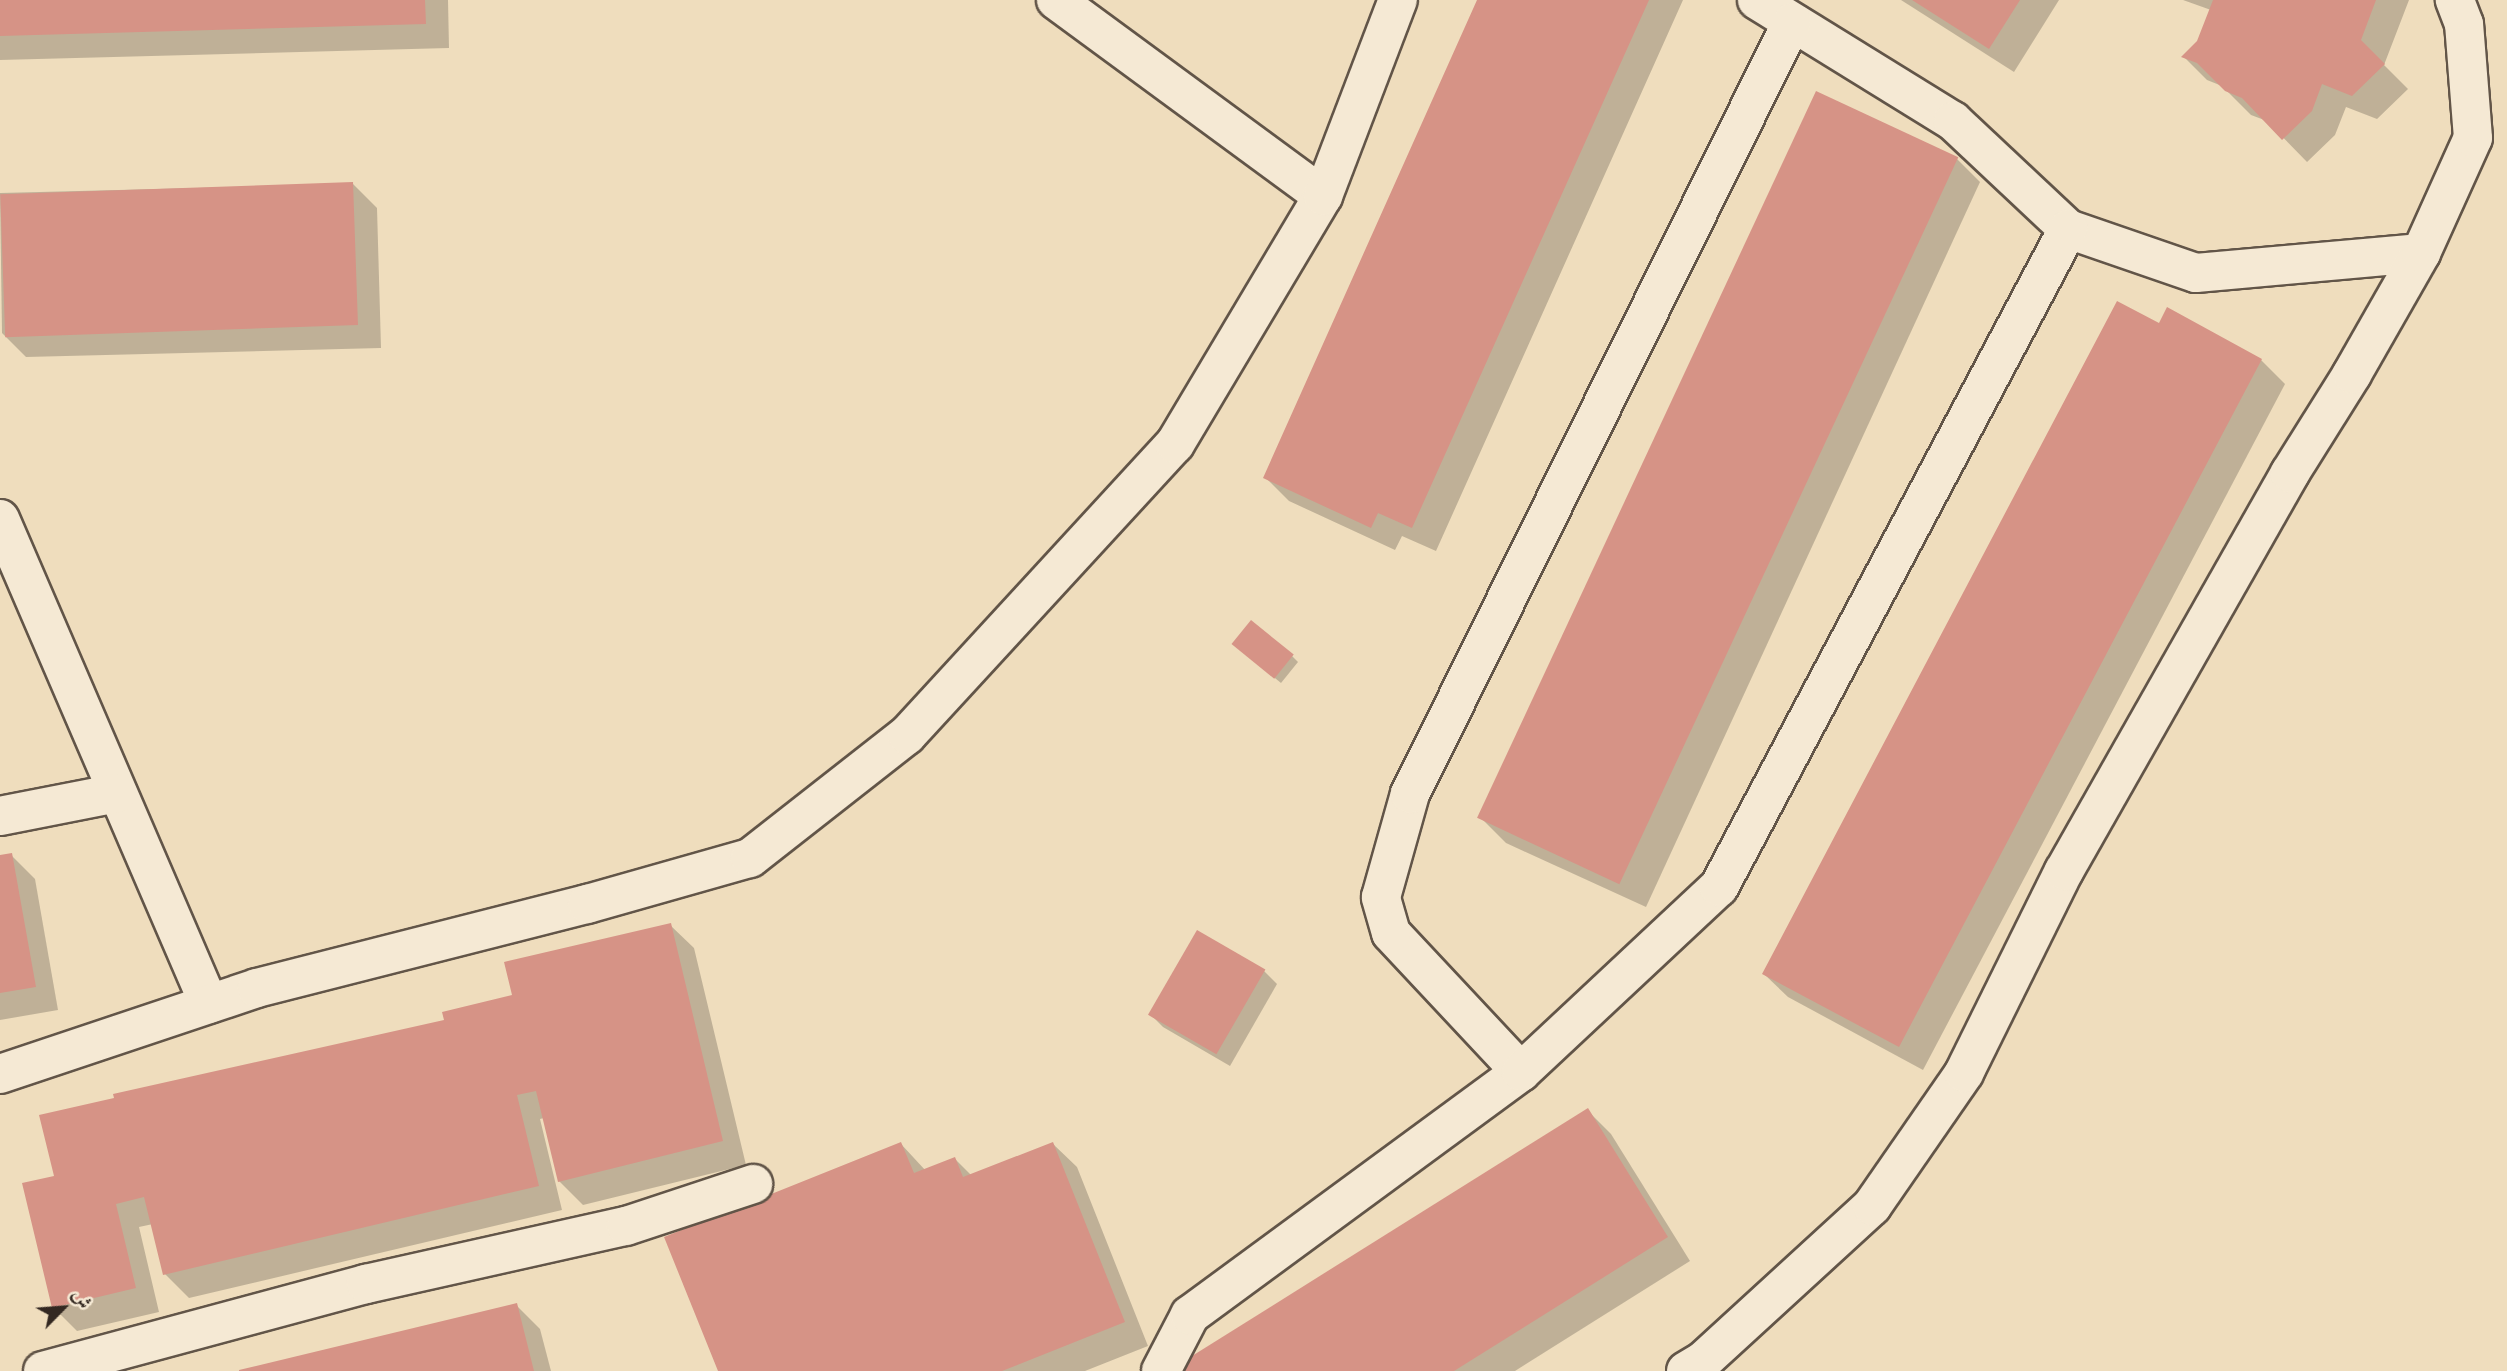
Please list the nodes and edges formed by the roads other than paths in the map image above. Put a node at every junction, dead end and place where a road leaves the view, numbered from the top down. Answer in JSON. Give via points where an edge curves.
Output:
{"nodes":[{"id":1,"x":1056,"y":0,"type":"edge"},
{"id":2,"x":1398,"y":0,"type":"edge"},
{"id":3,"x":1757,"y":0,"type":"edge"},
{"id":4,"x":2455,"y":0,"type":"edge"},
{"id":5,"x":1792,"y":22,"type":"junction"},
{"id":6,"x":1323,"y":196,"type":"junction"},
{"id":7,"x":2068,"y":229,"type":"junction"},
{"id":8,"x":2421,"y":253,"type":"junction"},
{"id":9,"x":0,"y":519,"type":"edge"},
{"id":10,"x":117,"y":793,"type":"junction"},
{"id":11,"x":0,"y":816,"type":"edge"},
{"id":12,"x":209,"y":1004,"type":"junction"},
{"id":13,"x":1521,"y":1072,"type":"junction"},
{"id":14,"x":0,"y":1074,"type":"edge"},
{"id":15,"x":753,"y":1184,"type":"dead end"},
{"id":16,"x":43,"y":1371,"type":"edge"},
{"id":17,"x":1161,"y":1371,"type":"edge"},
{"id":18,"x":1686,"y":1371,"type":"edge"}],
"edges":[{"from":1,"to":6,"type":"street"},
{"from":2,"to":6,"type":"street"},
{"from":3,"to":5,"type":"street"},
{"from":4,"to":8,"type":"street","via":[[2464,24],[2473,138]]},
{"from":5,"to":7,"type":"street","via":[[1953,121]]},
{"from":5,"to":13,"type":"street","via":[[1410,794],[1381,897],[1391,933]]},
{"from":6,"to":12,"type":"street","via":[[1175,444],[907,735],[750,858]]},
{"from":7,"to":8,"type":"street","via":[[2196,273]]},
{"from":7,"to":13,"type":"street","via":[[1719,887]]},
{"from":8,"to":18,"type":"street","via":[[2064,871],[1964,1073],[1872,1206],[1704,1360]]},
{"from":9,"to":10,"type":"street"},
{"from":10,"to":11,"type":"street"},
{"from":10,"to":12,"type":"street"},
{"from":12,"to":14,"type":"street"},
{"from":13,"to":17,"type":"street","via":[[1190,1315]]},
{"from":15,"to":16,"type":"street","via":[[626,1226],[366,1284]]}]}
